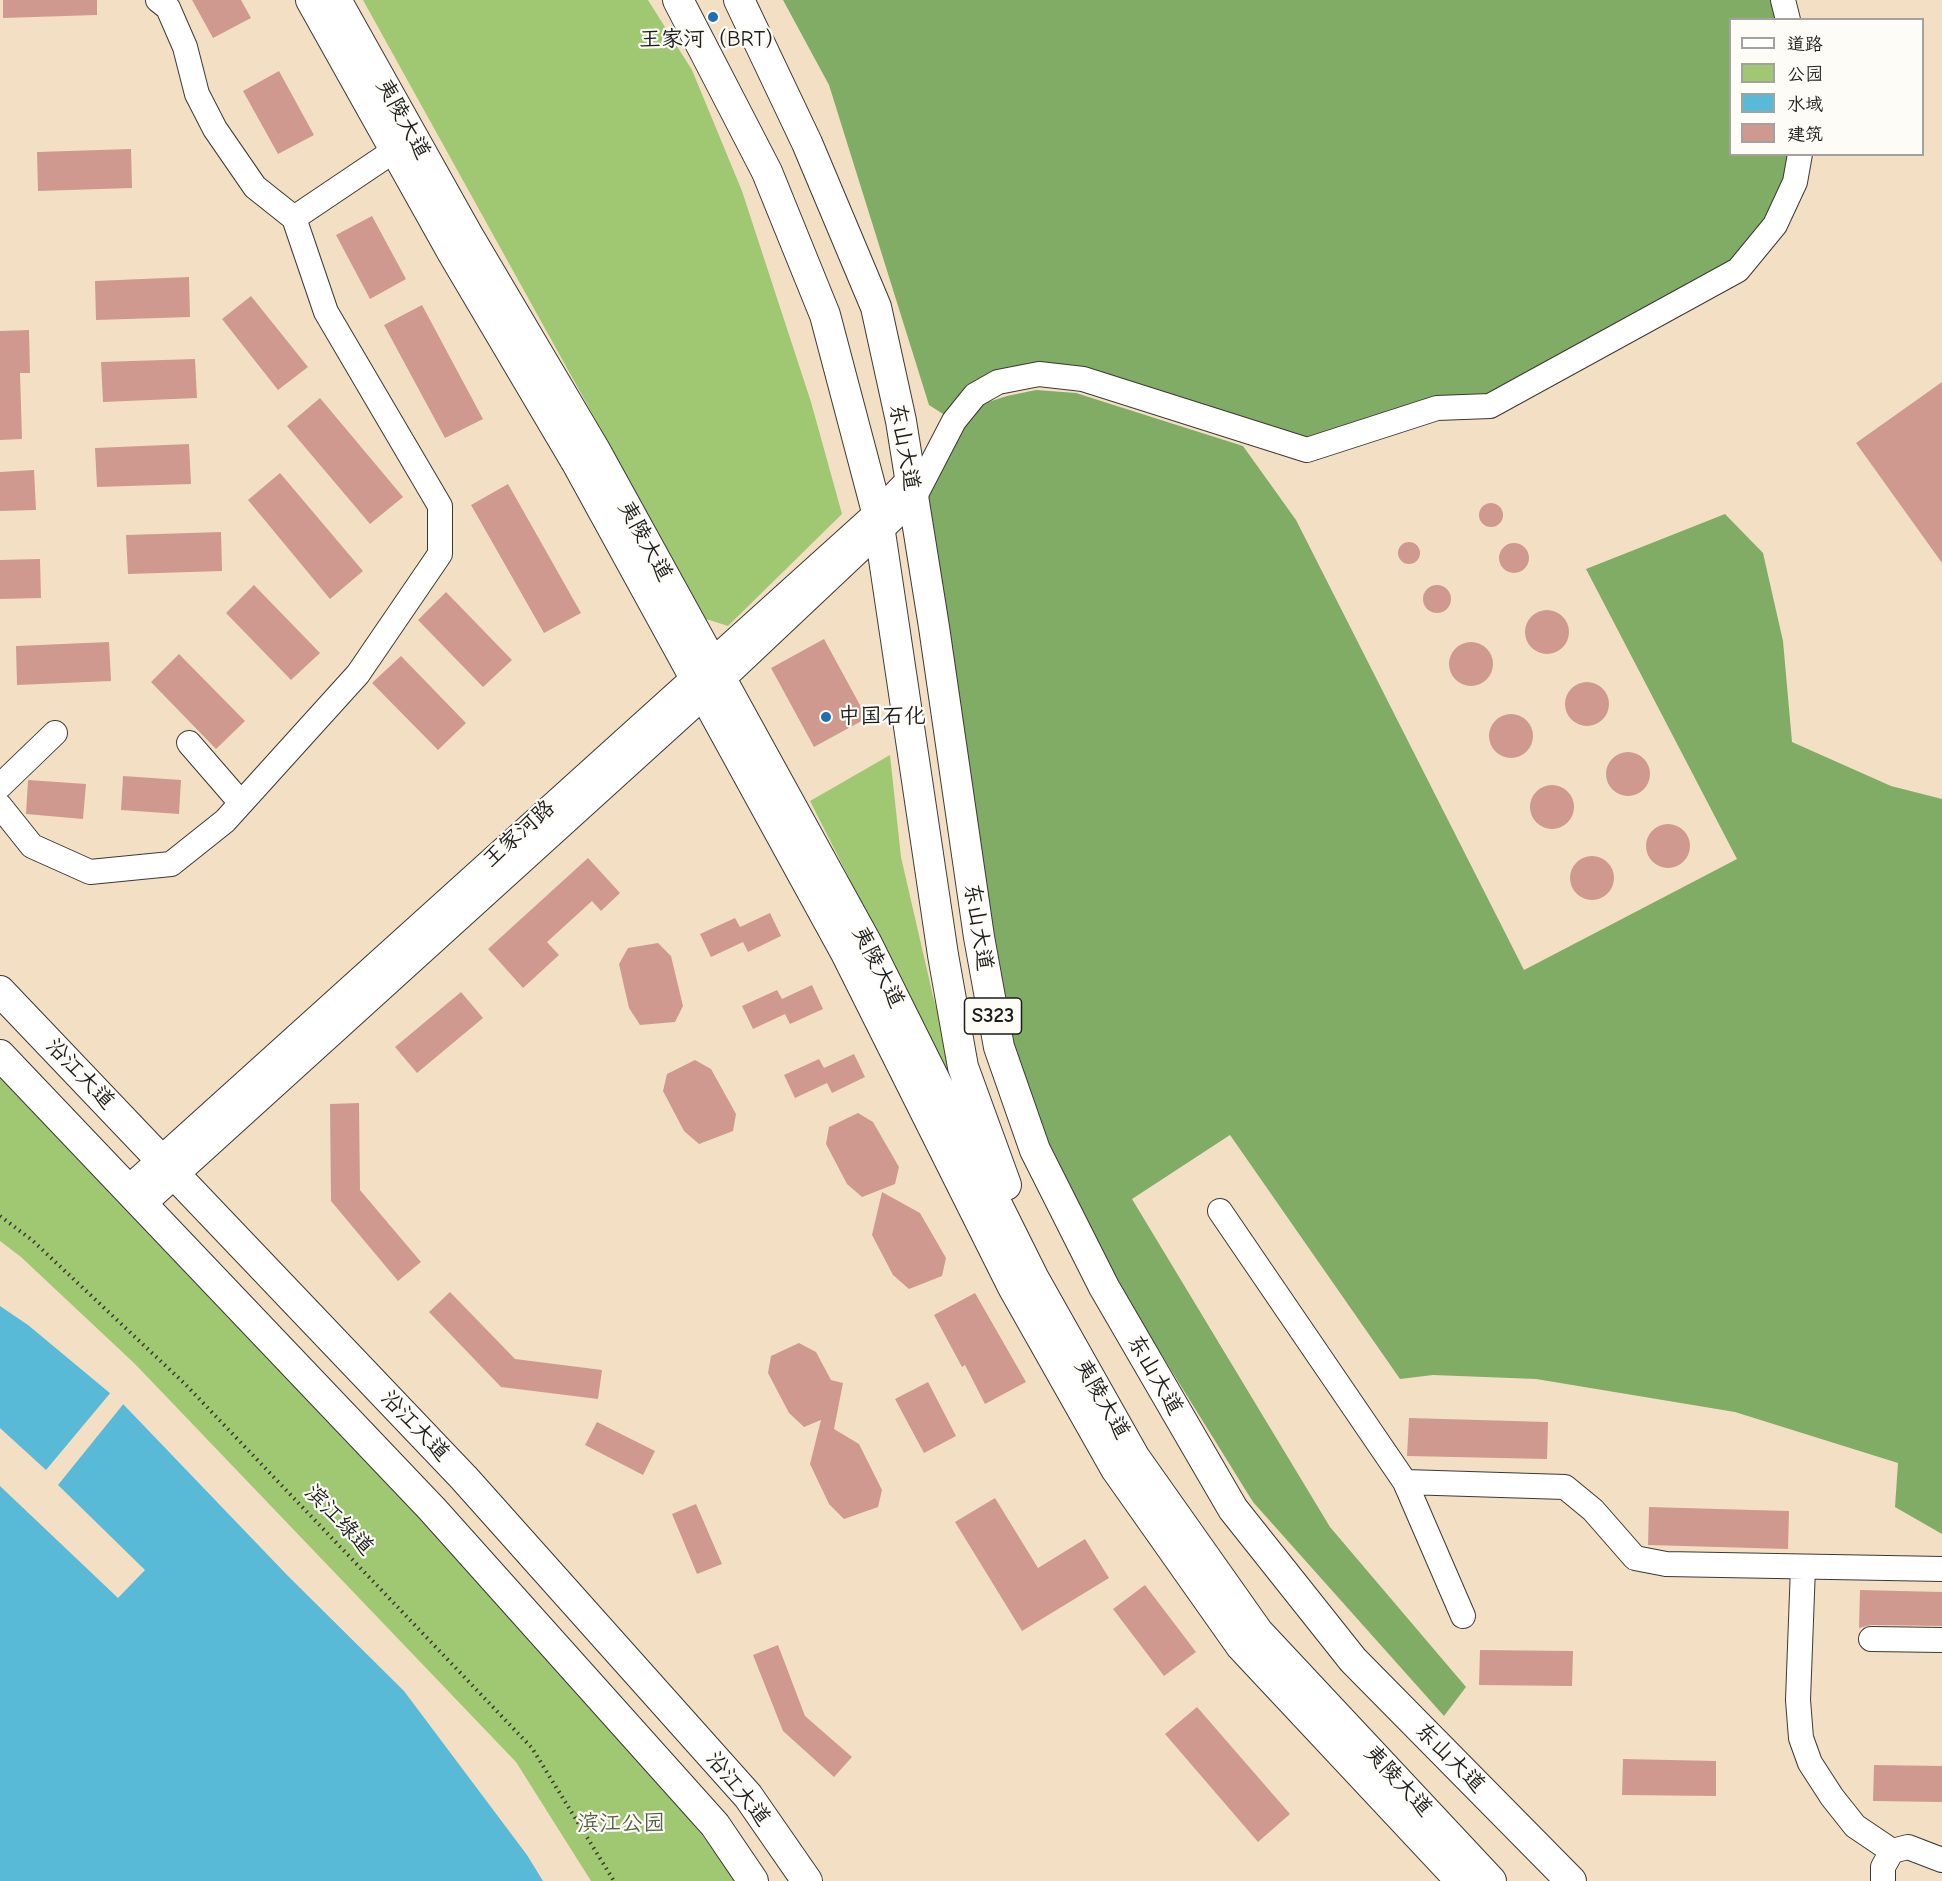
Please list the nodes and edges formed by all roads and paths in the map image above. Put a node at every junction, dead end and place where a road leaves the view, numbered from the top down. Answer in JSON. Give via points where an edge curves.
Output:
{"nodes":[{"id":1,"x":158,"y":0,"type":"edge"},
{"id":2,"x":311,"y":0,"type":"edge"},
{"id":3,"x":336,"y":0,"type":"edge"},
{"id":4,"x":678,"y":0,"type":"edge"},
{"id":5,"x":739,"y":0,"type":"edge"},
{"id":6,"x":1783,"y":0,"type":"edge"},
{"id":7,"x":1788,"y":18,"type":"edge"},
{"id":8,"x":395,"y":150,"type":"junction"},
{"id":9,"x":1800,"y":156,"type":"edge"},
{"id":10,"x":294,"y":218,"type":"junction"},
{"id":11,"x":911,"y":489,"type":"junction"},
{"id":12,"x":878,"y":522,"type":"junction"},
{"id":13,"x":708,"y":678,"type":"junction"},
{"id":14,"x":54,"y":733,"type":"dead end"},
{"id":15,"x":189,"y":743,"type":"dead end"},
{"id":16,"x":0,"y":786,"type":"edge"},
{"id":17,"x":241,"y":803,"type":"junction"},
{"id":18,"x":0,"y":806,"type":"edge"},
{"id":19,"x":0,"y":991,"type":"edge"},
{"id":20,"x":0,"y":1055,"type":"edge"},
{"id":21,"x":167,"y":1166,"type":"junction"},
{"id":22,"x":135,"y":1197,"type":"junction"},
{"id":23,"x":1220,"y":1211,"type":"dead end"},
{"id":24,"x":0,"y":1216,"type":"edge"},
{"id":25,"x":1405,"y":1482,"type":"junction"},
{"id":26,"x":1803,"y":1567,"type":"junction"},
{"id":27,"x":1942,"y":1569,"type":"edge"},
{"id":28,"x":1463,"y":1616,"type":"dead end"},
{"id":29,"x":1871,"y":1638,"type":"dead end"},
{"id":30,"x":1942,"y":1640,"type":"edge"},
{"id":31,"x":1892,"y":1851,"type":"junction"},
{"id":32,"x":1942,"y":1860,"type":"edge"},
{"id":33,"x":614,"y":1881,"type":"edge"},
{"id":34,"x":753,"y":1881,"type":"edge"},
{"id":35,"x":807,"y":1881,"type":"edge"},
{"id":36,"x":1461,"y":1881,"type":"edge"},
{"id":37,"x":1491,"y":1881,"type":"edge"},
{"id":38,"x":1512,"y":1881,"type":"edge"},
{"id":39,"x":1571,"y":1881,"type":"edge"},
{"id":40,"x":1883,"y":1881,"type":"edge"}],
"edges":[{"from":1,"to":10,"type":"street","via":[[168,8],[185,47],[197,94],[214,129],[255,187]]},
{"from":2,"to":8,"type":"main road","name":"夷陵大道"},
{"from":3,"to":13,"type":"main road","name":"夷陵大道","via":[[470,239],[596,452]]},
{"from":4,"to":12,"type":"main road","name":"东山大道","via":[[767,172],[825,315]]},
{"from":5,"to":11,"type":"main road","name":"东山大道","number":"S323","via":[[807,143],[876,307],[901,421]]},
{"from":6,"to":7,"type":"street"},
{"from":8,"to":10,"type":"street"},
{"from":8,"to":13,"type":"main road","name":"夷陵大道","via":[[577,463]]},
{"from":9,"to":11,"type":"street","name":"王家河路","via":[[1795,182],[1775,225],[1738,270],[1490,406],[1437,408],[1307,450],[1083,379],[1039,374],[998,382],[975,395]]},
{"from":10,"to":17,"type":"street","via":[[326,312],[440,506],[440,554],[358,674]]},
{"from":11,"to":12,"type":"street","name":"王家河路"},
{"from":11,"to":39,"type":"main road","name":"东山大道","number":"S323","via":[[999,1047],[1035,1150],[1104,1287],[1233,1509],[1353,1660]]},
{"from":12,"to":13,"type":"street","name":"王家河路"},
{"from":12,"to":38,"type":"main road","name":"东山大道","via":[[963,1067],[1000,1173],[1070,1311],[1199,1534],[1321,1687]]},
{"from":13,"to":21,"type":"street","name":"王家河路"},
{"from":13,"to":36,"type":"main road","name":"夷陵大道","via":[[1013,1287],[1116,1469],[1241,1646]]},
{"from":13,"to":37,"type":"main road","name":"夷陵大道","via":[[866,942],[1033,1277],[1135,1458],[1258,1632]]},
{"from":14,"to":16,"type":"street"},
{"from":15,"to":17,"type":"street"},
{"from":17,"to":18,"type":"street","via":[[225,821],[171,864],[90,872],[32,846]]},
{"from":19,"to":21,"type":"main road","name":"沿江大道"},
{"from":20,"to":22,"type":"main road","name":"沿江大道"},
{"from":21,"to":22,"type":"street","name":"王家河路"},
{"from":21,"to":35,"type":"main road","name":"沿江大道","via":[[464,1478],[748,1796]]},
{"from":22,"to":34,"type":"main road","name":"沿江大道","via":[[432,1509],[715,1825]]},
{"from":23,"to":25,"type":"street"},
{"from":24,"to":33,"type":"path","name":"滨江绿道","via":[[32,1240],[185,1384],[532,1748]]},
{"from":25,"to":26,"type":"street","via":[[1565,1487],[1593,1510],[1635,1558],[1666,1564]]},
{"from":25,"to":28,"type":"street"},
{"from":26,"to":27,"type":"street"},
{"from":26,"to":31,"type":"street","via":[[1798,1700],[1802,1738],[1810,1763],[1844,1812],[1856,1826]]},
{"from":29,"to":30,"type":"street"},
{"from":31,"to":32,"type":"street","via":[[1908,1847]]},
{"from":31,"to":40,"type":"street","via":[[1883,1866]]}]}
